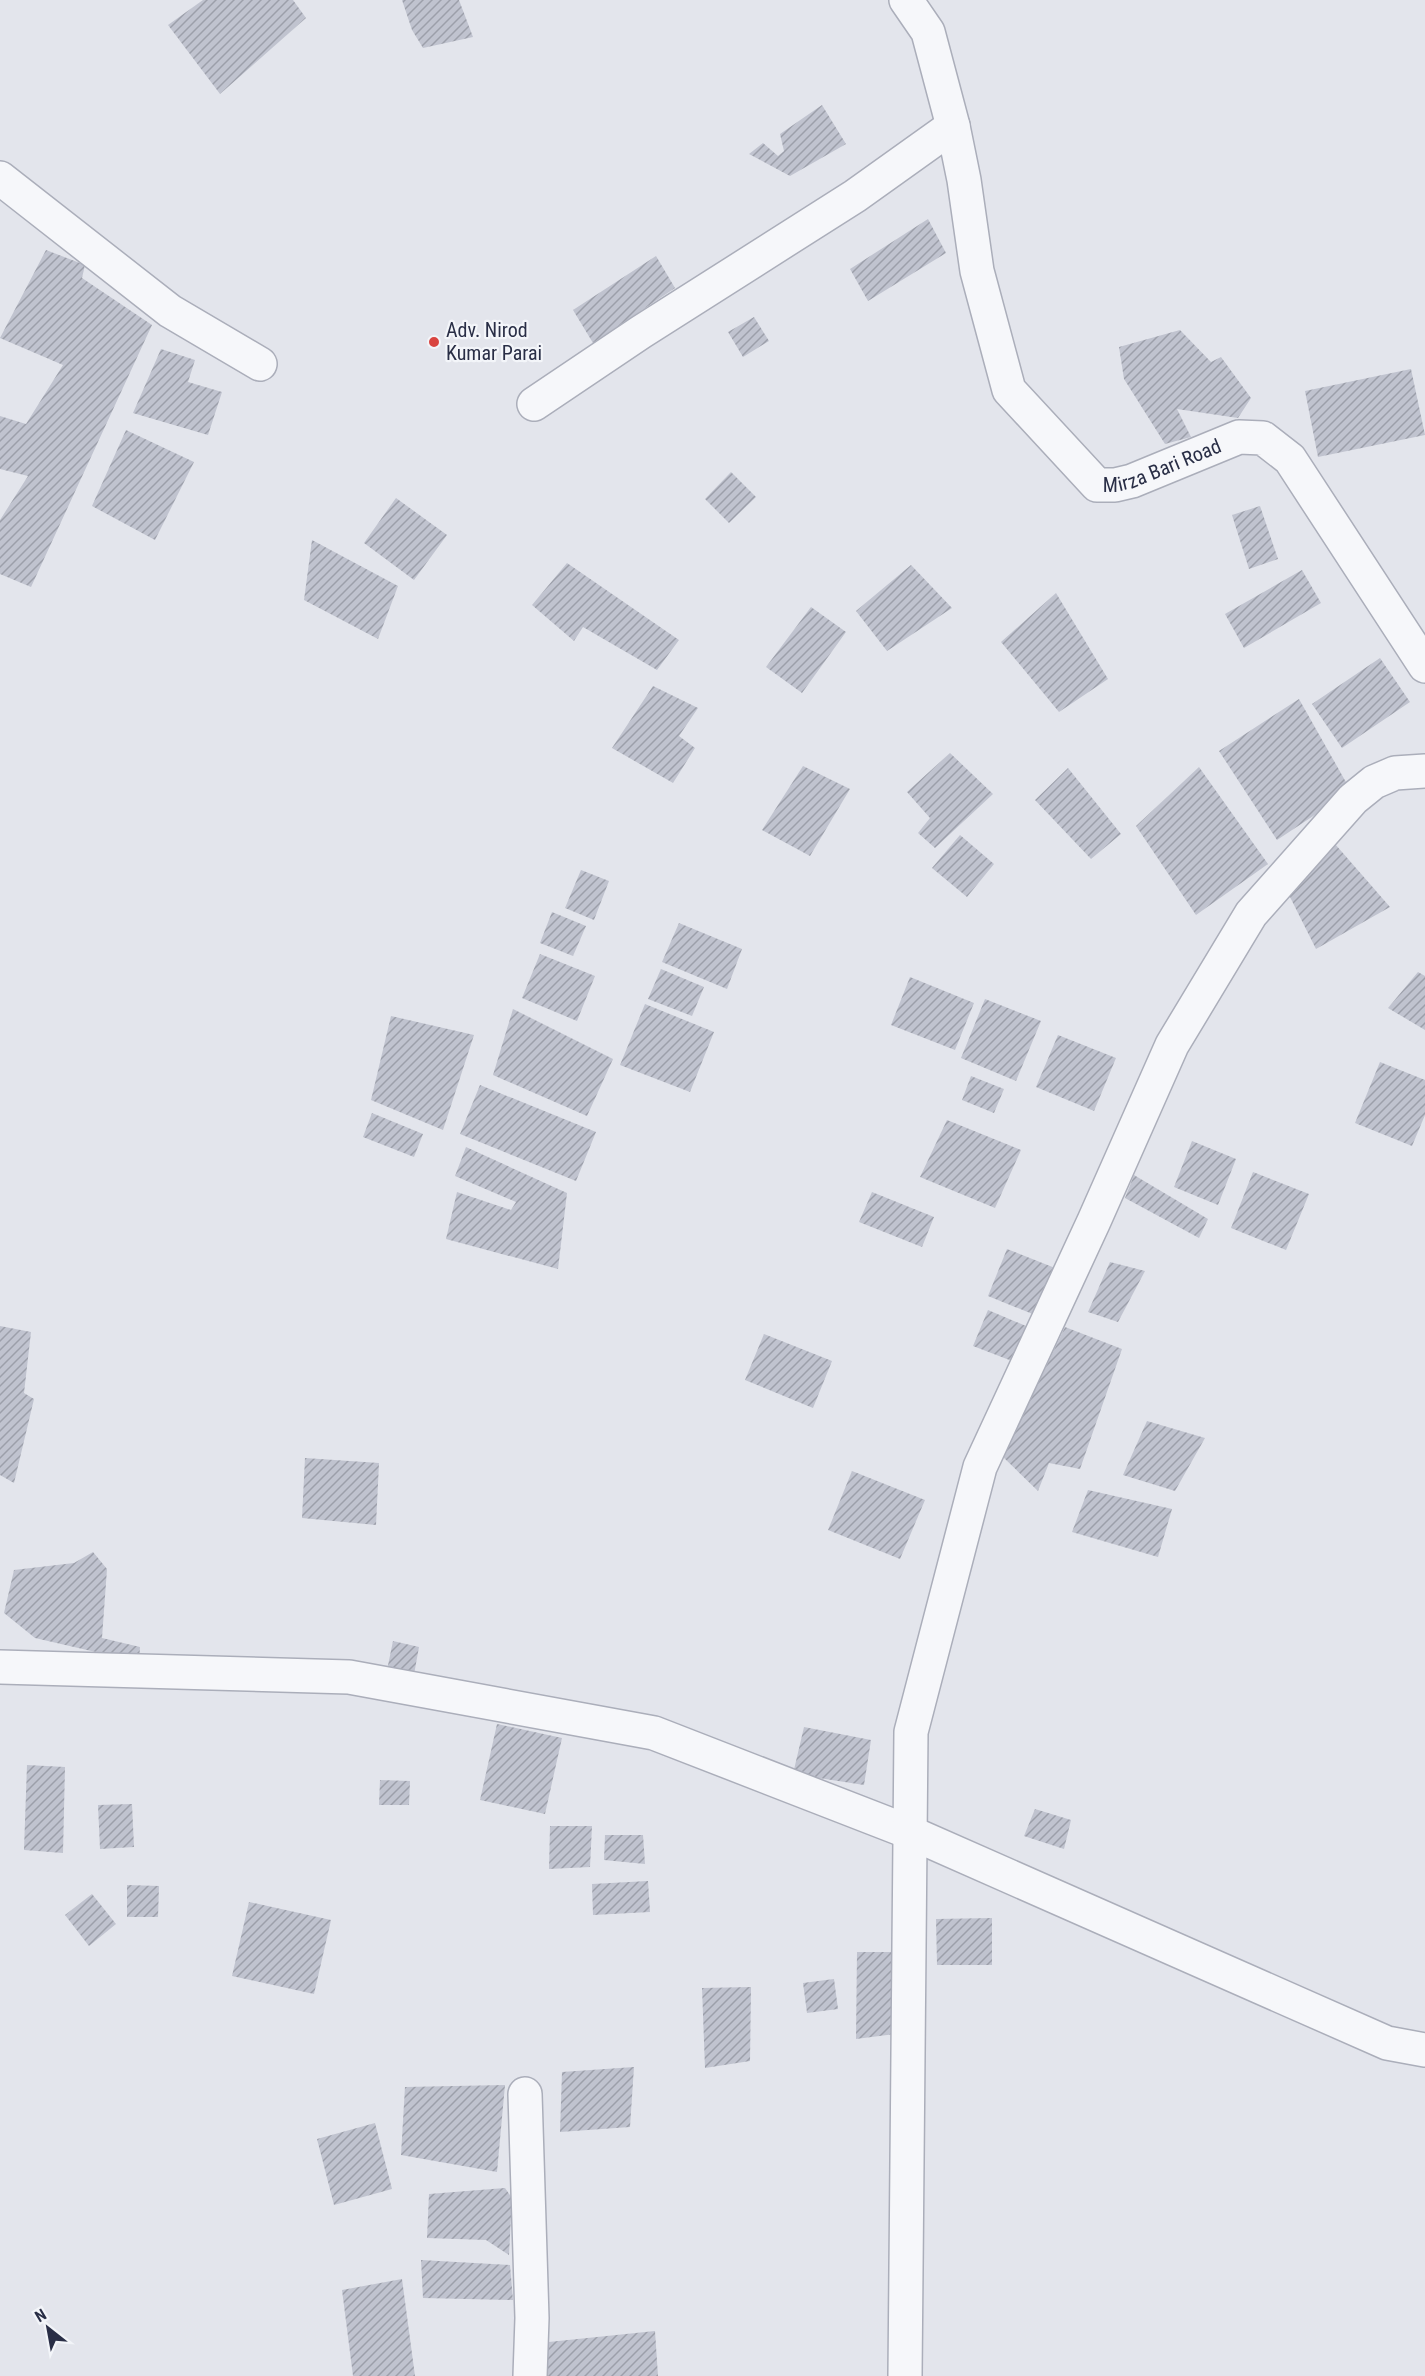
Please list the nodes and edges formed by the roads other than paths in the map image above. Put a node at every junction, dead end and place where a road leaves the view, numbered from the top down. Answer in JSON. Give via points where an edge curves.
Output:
{"nodes":[{"id":1,"x":906,"y":0,"type":"edge"},
{"id":2,"x":953,"y":126,"type":"junction"},
{"id":3,"x":0,"y":178,"type":"edge"},
{"id":4,"x":260,"y":364,"type":"dead end"},
{"id":5,"x":534,"y":404,"type":"dead end"},
{"id":6,"x":1425,"y":666,"type":"edge"},
{"id":7,"x":1425,"y":771,"type":"edge"},
{"id":8,"x":0,"y":1667,"type":"edge"},
{"id":9,"x":909,"y":1832,"type":"junction"},
{"id":10,"x":1425,"y":2050,"type":"edge"},
{"id":11,"x":525,"y":2094,"type":"dead end"},
{"id":12,"x":530,"y":2376,"type":"edge"},
{"id":13,"x":905,"y":2376,"type":"edge"}],
"edges":[{"from":1,"to":2,"type":"street","name":"Mirza Bari Road","via":[[928,32]]},
{"from":2,"to":5,"type":"street","via":[[855,196]]},
{"from":2,"to":6,"type":"street","name":"Mirza Bari Road","via":[[977,271],[1009,390],[1096,485],[1132,481],[1239,437],[1263,438],[1277,447],[1290,459]]},
{"from":3,"to":4,"type":"street","via":[[170,311]]},
{"from":7,"to":9,"type":"street","via":[[1395,773],[1374,782],[1353,799],[1251,914],[1172,1045],[980,1467],[911,1732]]},
{"from":8,"to":9,"type":"street","via":[[349,1677],[631,1728],[654,1733]]},
{"from":9,"to":10,"type":"street","via":[[1387,2043]]},
{"from":9,"to":13,"type":"street"},
{"from":11,"to":12,"type":"street","via":[[532,2318]]}]}
